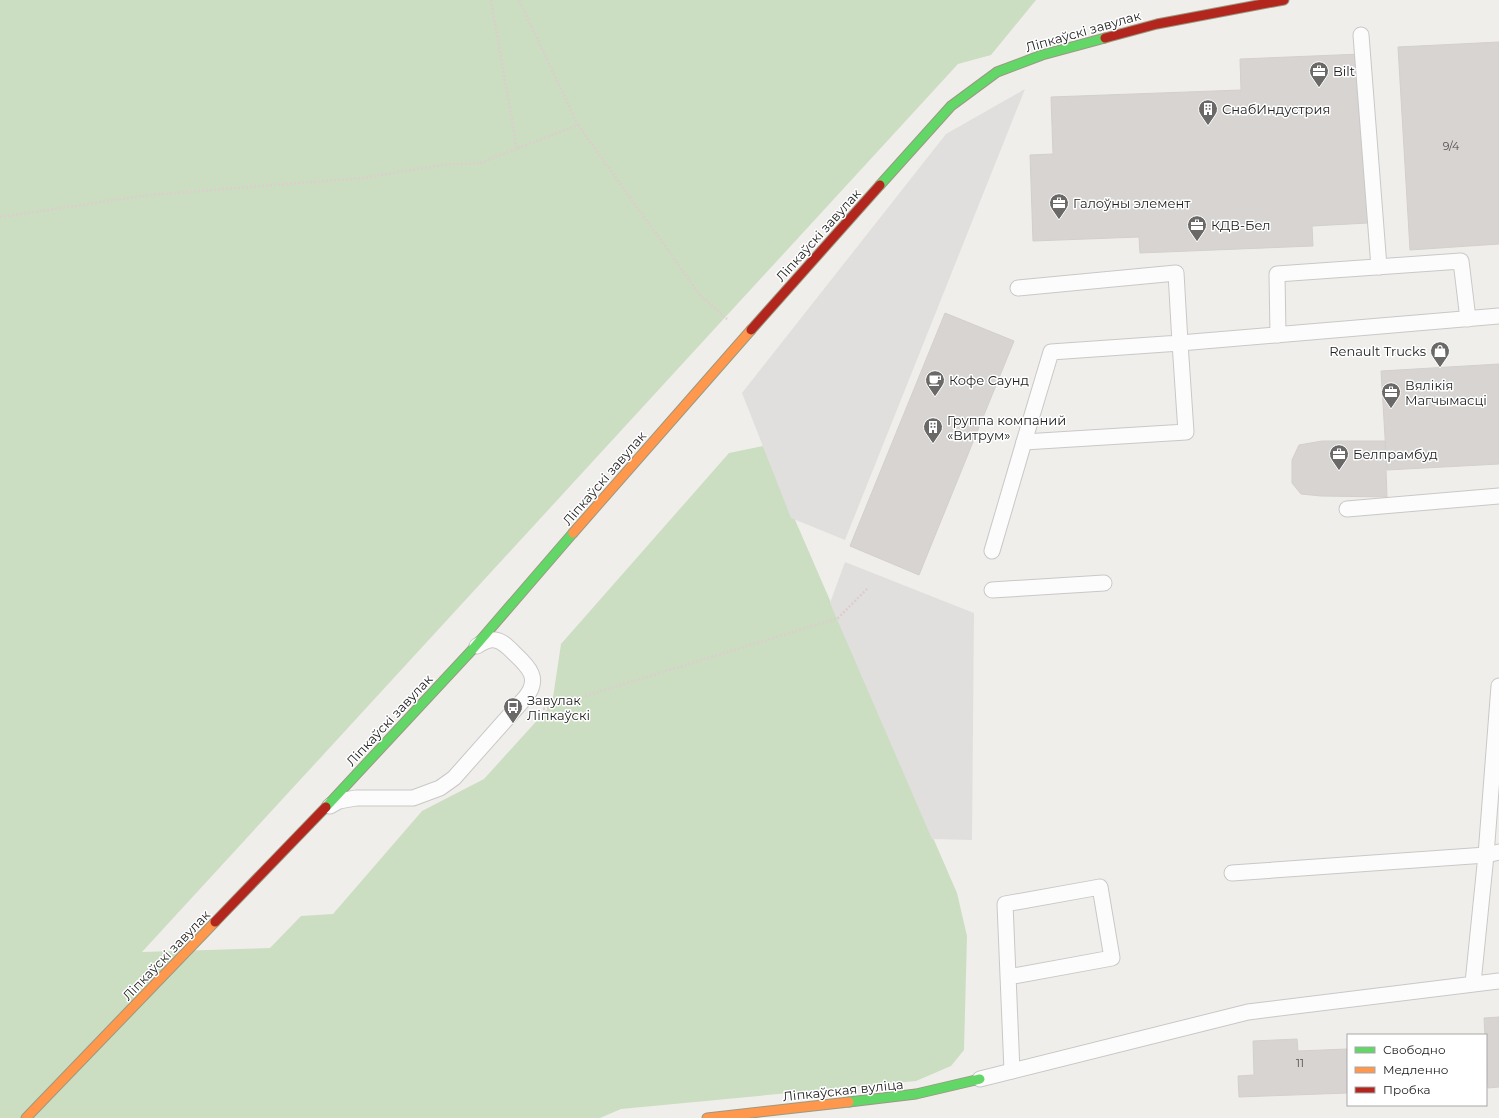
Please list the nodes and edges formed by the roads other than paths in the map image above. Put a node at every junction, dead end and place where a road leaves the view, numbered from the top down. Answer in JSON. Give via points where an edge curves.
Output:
{"nodes":[{"id":1,"x":1284,"y":0,"type":"edge"},
{"id":2,"x":1361,"y":35,"type":"dead end"},
{"id":3,"x":1379,"y":267,"type":"junction"},
{"id":4,"x":1018,"y":288,"type":"dead end"},
{"id":5,"x":1499,"y":316,"type":"edge"},
{"id":6,"x":1468,"y":319,"type":"junction"},
{"id":7,"x":1278,"y":334,"type":"junction"},
{"id":8,"x":1180,"y":343,"type":"junction"},
{"id":9,"x":1024,"y":442,"type":"junction"},
{"id":10,"x":1499,"y":496,"type":"edge"},
{"id":11,"x":1348,"y":509,"type":"dead end"},
{"id":12,"x":992,"y":551,"type":"dead end"},
{"id":13,"x":1104,"y":583,"type":"dead end"},
{"id":14,"x":992,"y":590,"type":"dead end"},
{"id":15,"x":472,"y":650,"type":"junction"},
{"id":16,"x":1499,"y":686,"type":"edge"},
{"id":17,"x":322,"y":811,"type":"junction"},
{"id":18,"x":1492,"y":854,"type":"edge"},
{"id":19,"x":1232,"y":873,"type":"dead end"},
{"id":20,"x":1008,"y":977,"type":"junction"},
{"id":21,"x":1499,"y":981,"type":"edge"},
{"id":22,"x":1473,"y":983,"type":"junction"},
{"id":23,"x":1012,"y":1071,"type":"junction"},
{"id":24,"x":980,"y":1079,"type":"joint"},
{"id":25,"x":26,"y":1118,"type":"edge"},
{"id":26,"x":706,"y":1118,"type":"edge"}],
"edges":[{"from":1,"to":15,"type":"street","name":"Ліпкаўскі завулак","via":[[1157,24],[1042,55],[997,72],[951,106],[746,335]]},
{"from":2,"to":3,"type":"lane"},
{"from":3,"to":6,"type":"lane","via":[[1461,261]]},
{"from":3,"to":7,"type":"lane","via":[[1277,274]]},
{"from":4,"to":8,"type":"lane","via":[[1176,273]]},
{"from":5,"to":6,"type":"lane"},
{"from":6,"to":7,"type":"lane"},
{"from":7,"to":8,"type":"lane"},
{"from":8,"to":9,"type":"lane","via":[[1051,352]]},
{"from":8,"to":9,"type":"lane","via":[[1186,432]]},
{"from":9,"to":12,"type":"lane"},
{"from":10,"to":11,"type":"lane"},
{"from":13,"to":14,"type":"lane"},
{"from":15,"to":17,"type":"street","name":"Ліпкаўскі завулак"},
{"from":15,"to":17,"type":"lane","via":[[483,642],[496,640],[505,644],[531,671],[530,690],[454,778],[440,788],[423,795],[406,798],[356,798],[339,801]]},
{"from":16,"to":18,"type":"lane"},
{"from":17,"to":25,"type":"street","name":"Ліпкаўскі завулак"},
{"from":18,"to":19,"type":"lane"},
{"from":18,"to":22,"type":"lane"},
{"from":20,"to":20,"type":"lane","via":[[1005,904],[1100,887],[1112,958]]},
{"from":20,"to":23,"type":"lane"},
{"from":21,"to":22,"type":"lane"},
{"from":22,"to":23,"type":"lane","via":[[1248,1012]]},
{"from":23,"to":24,"type":"lane"},
{"from":24,"to":26,"type":"street","name":"Ліпкаўская вуліца","via":[[916,1094]]}]}
